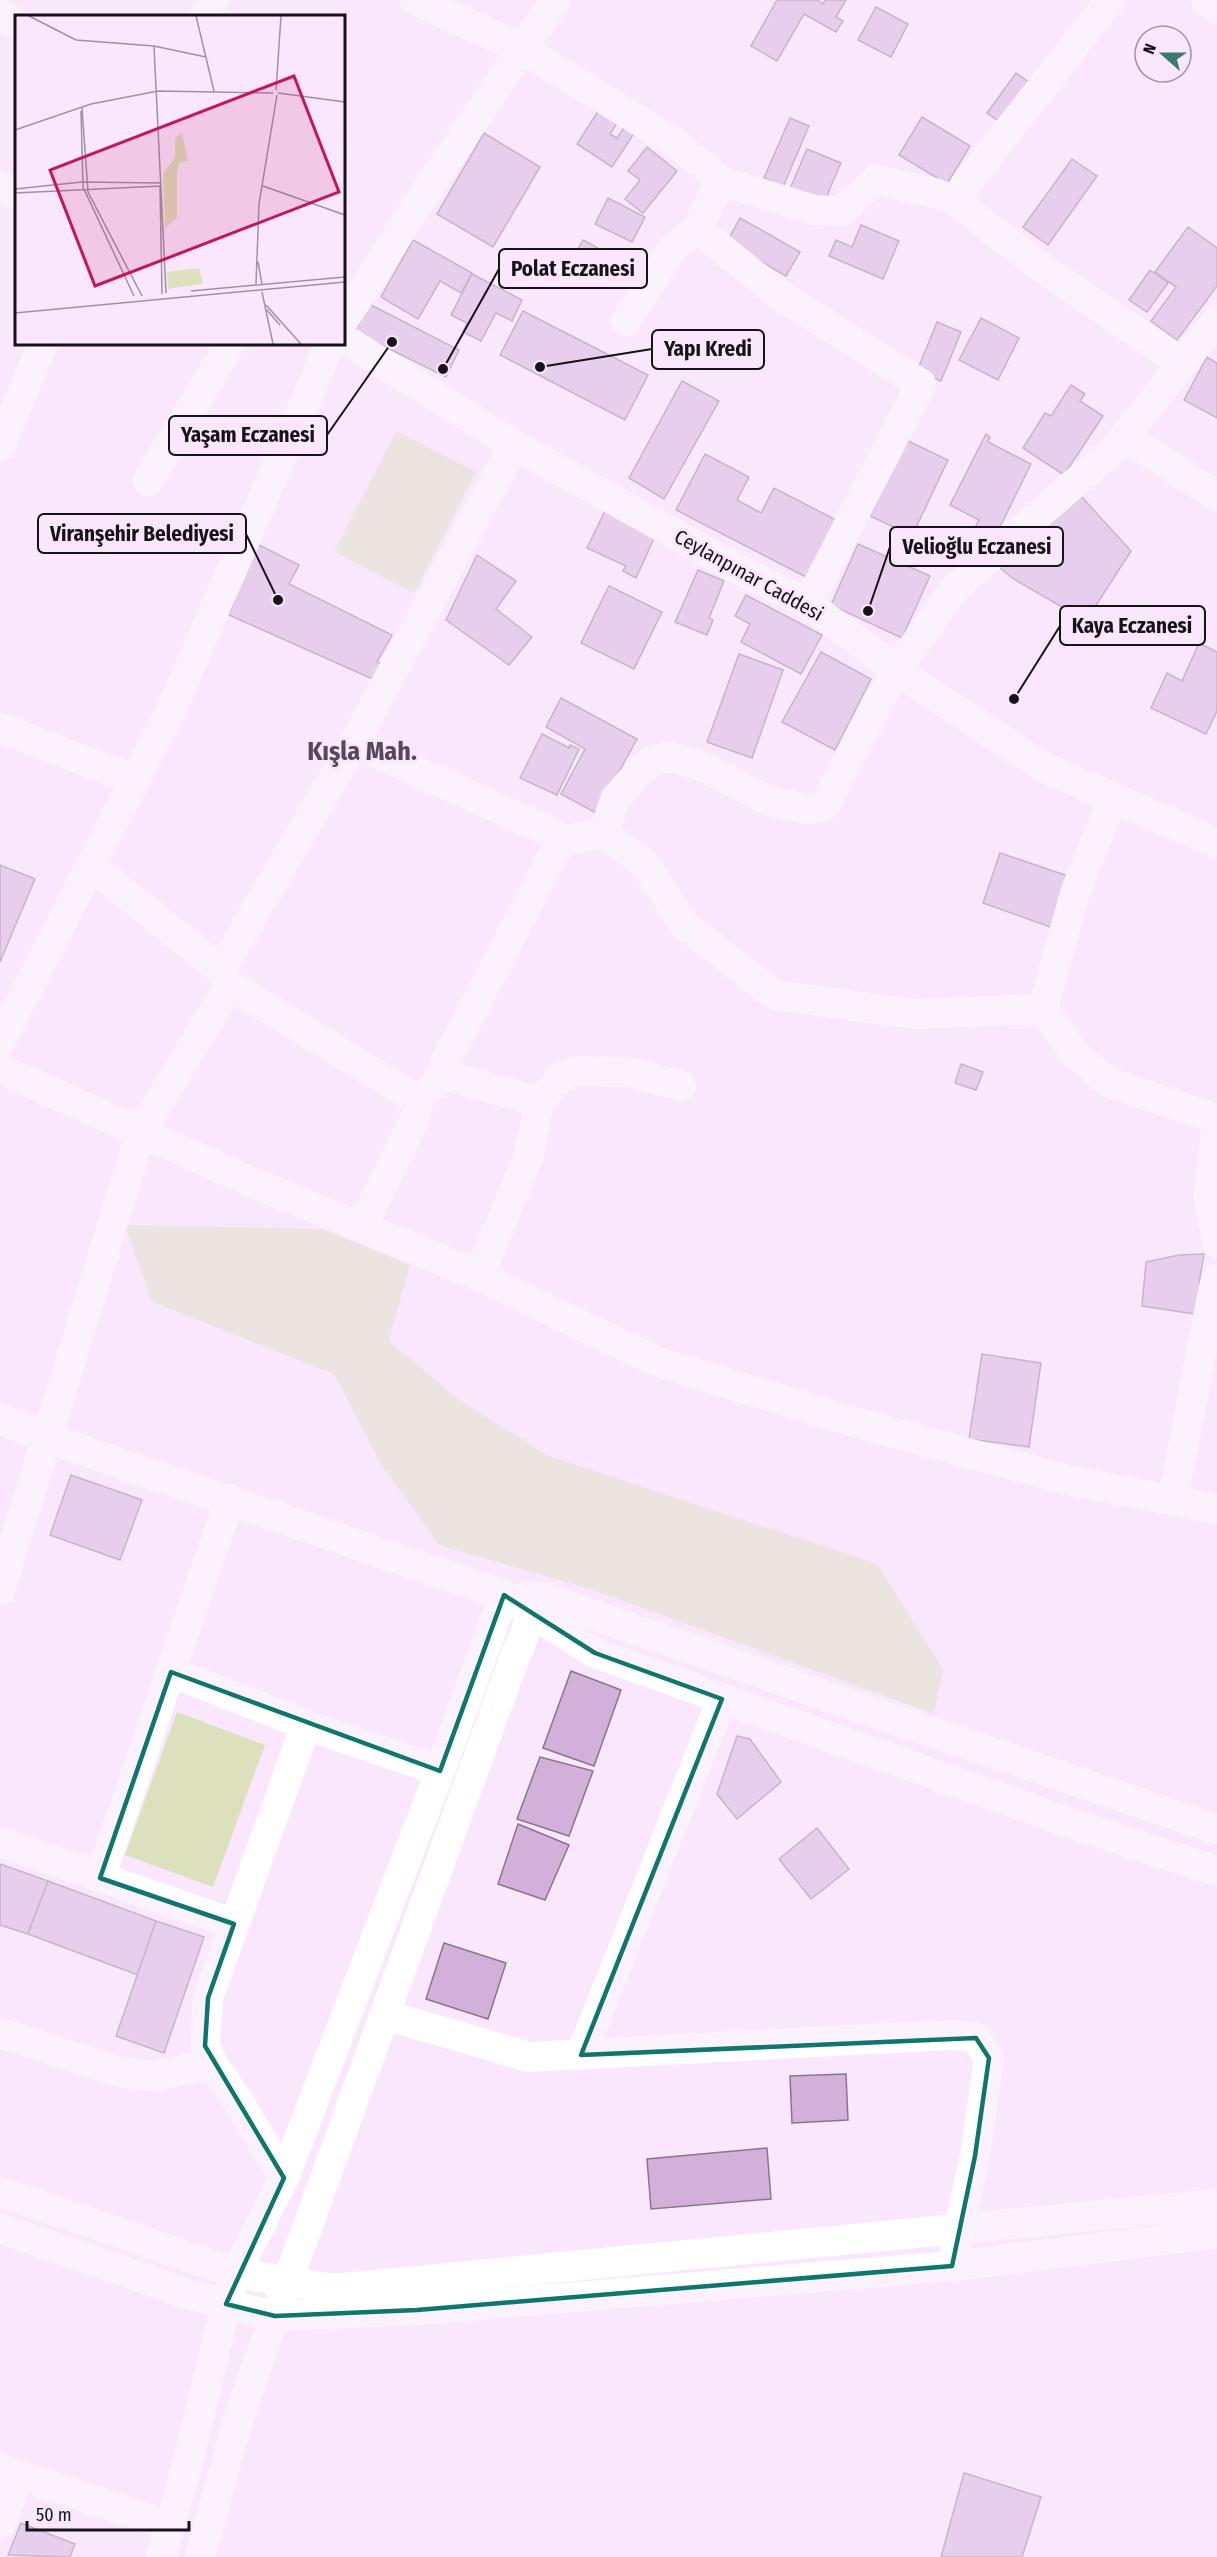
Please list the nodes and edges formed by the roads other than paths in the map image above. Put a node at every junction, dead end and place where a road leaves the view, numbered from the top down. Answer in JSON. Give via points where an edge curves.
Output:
{"nodes":[{"id":1,"x":214,"y":0,"type":"edge"},
{"id":2,"x":415,"y":0,"type":"edge"},
{"id":3,"x":555,"y":0,"type":"edge"},
{"id":4,"x":1110,"y":0,"type":"edge"},
{"id":5,"x":1206,"y":0,"type":"edge"},
{"id":6,"x":1217,"y":8,"type":"edge"},
{"id":7,"x":0,"y":14,"type":"edge"},
{"id":8,"x":206,"y":15,"type":"edge"},
{"id":9,"x":15,"y":23,"type":"edge"},
{"id":10,"x":521,"y":48,"type":"junction"},
{"id":11,"x":721,"y":181,"type":"junction"},
{"id":12,"x":0,"y":187,"type":"edge"},
{"id":13,"x":15,"y":194,"type":"edge"},
{"id":14,"x":954,"y":200,"type":"junction"},
{"id":15,"x":697,"y":229,"type":"junction"},
{"id":16,"x":345,"y":318,"type":"edge"},
{"id":17,"x":1217,"y":320,"type":"edge"},
{"id":18,"x":626,"y":321,"type":"dead end"},
{"id":19,"x":345,"y":340,"type":"edge"},
{"id":20,"x":43,"y":345,"type":"edge"},
{"id":21,"x":229,"y":345,"type":"edge"},
{"id":22,"x":330,"y":345,"type":"edge"},
{"id":23,"x":1182,"y":363,"type":"junction"},
{"id":24,"x":1125,"y":436,"type":"junction"},
{"id":25,"x":514,"y":445,"type":"junction"},
{"id":26,"x":0,"y":446,"type":"edge"},
{"id":27,"x":148,"y":481,"type":"dead end"},
{"id":28,"x":1217,"y":496,"type":"edge"},
{"id":29,"x":808,"y":604,"type":"junction"},
{"id":30,"x":896,"y":670,"type":"junction"},
{"id":31,"x":0,"y":728,"type":"edge"},
{"id":32,"x":354,"y":743,"type":"junction"},
{"id":33,"x":135,"y":780,"type":"junction"},
{"id":34,"x":1113,"y":798,"type":"junction"},
{"id":35,"x":604,"y":834,"type":"junction"},
{"id":36,"x":561,"y":840,"type":"junction"},
{"id":37,"x":1217,"y":843,"type":"edge"},
{"id":38,"x":91,"y":866,"type":"junction"},
{"id":39,"x":226,"y":977,"type":"junction"},
{"id":40,"x":1043,"y":1009,"type":"junction"},
{"id":41,"x":0,"y":1042,"type":"edge"},
{"id":42,"x":0,"y":1069,"type":"edge"},
{"id":43,"x":444,"y":1075,"type":"junction"},
{"id":44,"x":681,"y":1086,"type":"dead end"},
{"id":45,"x":418,"y":1100,"type":"junction"},
{"id":46,"x":539,"y":1102,"type":"junction"},
{"id":47,"x":1217,"y":1119,"type":"edge"},
{"id":48,"x":1217,"y":1124,"type":"edge"},
{"id":49,"x":141,"y":1132,"type":"junction"},
{"id":50,"x":362,"y":1227,"type":"junction"},
{"id":51,"x":1217,"y":1243,"type":"edge"},
{"id":52,"x":479,"y":1276,"type":"junction"},
{"id":53,"x":1217,"y":1278,"type":"edge"},
{"id":54,"x":0,"y":1419,"type":"edge"},
{"id":55,"x":47,"y":1438,"type":"junction"},
{"id":56,"x":230,"y":1499,"type":"junction"},
{"id":57,"x":1173,"y":1500,"type":"junction"},
{"id":58,"x":1217,"y":1509,"type":"edge"},
{"id":59,"x":0,"y":1590,"type":"edge"},
{"id":60,"x":504,"y":1595,"type":"junction"},
{"id":61,"x":539,"y":1605,"type":"junction"},
{"id":62,"x":171,"y":1672,"type":"junction"},
{"id":63,"x":722,"y":1699,"type":"junction"},
{"id":64,"x":306,"y":1725,"type":"junction"},
{"id":65,"x":440,"y":1772,"type":"junction"},
{"id":66,"x":1217,"y":1829,"type":"edge"},
{"id":67,"x":0,"y":1842,"type":"edge"},
{"id":68,"x":1217,"y":1871,"type":"edge"},
{"id":69,"x":100,"y":1878,"type":"junction"},
{"id":70,"x":234,"y":1924,"type":"junction"},
{"id":71,"x":385,"y":2015,"type":"junction"},
{"id":72,"x":0,"y":2033,"type":"edge"},
{"id":73,"x":581,"y":2055,"type":"junction"},
{"id":74,"x":213,"y":2064,"type":"junction"},
{"id":75,"x":284,"y":2178,"type":"junction"},
{"id":76,"x":0,"y":2192,"type":"edge"},
{"id":77,"x":1217,"y":2204,"type":"edge"},
{"id":78,"x":0,"y":2228,"type":"edge"},
{"id":79,"x":958,"y":2229,"type":"junction"},
{"id":80,"x":1217,"y":2233,"type":"edge"},
{"id":81,"x":952,"y":2266,"type":"junction"},
{"id":82,"x":236,"y":2273,"type":"junction"},
{"id":83,"x":288,"y":2281,"type":"junction"},
{"id":84,"x":226,"y":2304,"type":"junction"},
{"id":85,"x":275,"y":2316,"type":"junction"},
{"id":86,"x":9,"y":2473,"type":"edge"},
{"id":87,"x":0,"y":2524,"type":"edge"},
{"id":88,"x":170,"y":2525,"type":"junction"},
{"id":89,"x":161,"y":2557,"type":"edge"},
{"id":90,"x":200,"y":2557,"type":"edge"}],
"edges":[{"from":1,"to":8,"type":"street"},
{"from":2,"to":10,"type":"street"},
{"from":3,"to":10,"type":"street"},
{"from":4,"to":14,"type":"street"},
{"from":5,"to":6,"type":"street"},
{"from":7,"to":9,"type":"street"},
{"from":10,"to":11,"type":"street","via":[[677,144]]},
{"from":10,"to":16,"type":"street"},
{"from":11,"to":14,"type":"street","via":[[814,210],[842,211],[876,180]]},
{"from":11,"to":15,"type":"street"},
{"from":12,"to":13,"type":"street"},
{"from":14,"to":23,"type":"street","via":[[1039,266]]},
{"from":15,"to":18,"type":"street","via":[[673,248]]},
{"from":15,"to":29,"type":"street","via":[[777,293],[921,384]]},
{"from":17,"to":23,"type":"street"},
{"from":19,"to":25,"type":"street","name":"Ceylanpınar Caddesi"},
{"from":20,"to":26,"type":"street"},
{"from":21,"to":27,"type":"street"},
{"from":22,"to":33,"type":"street","via":[[172,708]]},
{"from":23,"to":24,"type":"street"},
{"from":24,"to":28,"type":"street"},
{"from":24,"to":30,"type":"street","via":[[957,586]]},
{"from":25,"to":29,"type":"street","name":"Ceylanpınar Caddesi"},
{"from":25,"to":32,"type":"street"},
{"from":29,"to":30,"type":"street","name":"Ceylanpınar Caddesi"},
{"from":30,"to":34,"type":"street","name":"Ceylanpınar Caddesi","via":[[1043,767]]},
{"from":30,"to":35,"type":"street","via":[[824,806],[807,808],[769,801],[700,765],[670,757],[653,760],[638,773],[615,800]]},
{"from":31,"to":33,"type":"street"},
{"from":32,"to":36,"type":"street","via":[[551,832]]},
{"from":32,"to":39,"type":"street"},
{"from":33,"to":38,"type":"street"},
{"from":34,"to":37,"type":"street","name":"Ceylanpınar Caddesi"},
{"from":34,"to":40,"type":"street","via":[[1076,890]]},
{"from":35,"to":36,"type":"street"},
{"from":35,"to":40,"type":"street","via":[[645,864],[685,926],[775,995],[914,1014]]},
{"from":36,"to":43,"type":"street","via":[[446,1061]]},
{"from":38,"to":39,"type":"street"},
{"from":38,"to":41,"type":"street"},
{"from":39,"to":45,"type":"street"},
{"from":39,"to":49,"type":"street"},
{"from":40,"to":47,"type":"street","via":[[1076,1055],[1110,1083]]},
{"from":42,"to":49,"type":"street"},
{"from":43,"to":45,"type":"street"},
{"from":43,"to":46,"type":"street"},
{"from":44,"to":46,"type":"street","via":[[629,1072],[574,1071],[562,1076]]},
{"from":45,"to":50,"type":"street","via":[[415,1118]]},
{"from":46,"to":52,"type":"street","via":[[528,1155]]},
{"from":48,"to":51,"type":"street","via":[[1209,1197]]},
{"from":49,"to":50,"type":"street"},
{"from":49,"to":55,"type":"street"},
{"from":50,"to":52,"type":"street"},
{"from":52,"to":57,"type":"street","via":[[658,1362],[854,1422],[1068,1480]]},
{"from":53,"to":57,"type":"street"},
{"from":54,"to":55,"type":"street"},
{"from":55,"to":56,"type":"street"},
{"from":55,"to":59,"type":"street"},
{"from":56,"to":60,"type":"street"},
{"from":56,"to":62,"type":"street"},
{"from":57,"to":58,"type":"street"},
{"from":60,"to":61,"type":"street"},
{"from":60,"to":65,"type":"street"},
{"from":61,"to":63,"type":"street","via":[[595,1653]]},
{"from":61,"to":66,"type":"street"},
{"from":61,"to":71,"type":"street","via":[[513,1662]]},
{"from":62,"to":64,"type":"street"},
{"from":62,"to":69,"type":"street"},
{"from":63,"to":68,"type":"street"},
{"from":63,"to":73,"type":"street"},
{"from":64,"to":65,"type":"street"},
{"from":64,"to":70,"type":"street"},
{"from":65,"to":75,"type":"street"},
{"from":67,"to":69,"type":"street"},
{"from":69,"to":70,"type":"street"},
{"from":70,"to":74,"type":"street","via":[[208,1998],[205,2046]]},
{"from":71,"to":73,"type":"street","via":[[530,2057]]},
{"from":71,"to":83,"type":"street"},
{"from":72,"to":74,"type":"street","via":[[120,2072],[153,2076]]},
{"from":73,"to":79,"type":"street","via":[[909,2037],[976,2038],[989,2058],[975,2156]]},
{"from":74,"to":75,"type":"street"},
{"from":75,"to":82,"type":"street"},
{"from":76,"to":82,"type":"street"},
{"from":77,"to":79,"type":"street"},
{"from":78,"to":84,"type":"street"},
{"from":79,"to":81,"type":"street"},
{"from":79,"to":83,"type":"street","via":[[333,2289]]},
{"from":80,"to":81,"type":"street"},
{"from":81,"to":85,"type":"street","via":[[417,2310]]},
{"from":82,"to":83,"type":"street"},
{"from":82,"to":84,"type":"street"},
{"from":83,"to":85,"type":"street"},
{"from":84,"to":85,"type":"street"},
{"from":84,"to":88,"type":"street"},
{"from":85,"to":90,"type":"street","via":[[239,2416]]},
{"from":86,"to":87,"type":"street"},
{"from":86,"to":88,"type":"street"},
{"from":88,"to":89,"type":"street"}]}
